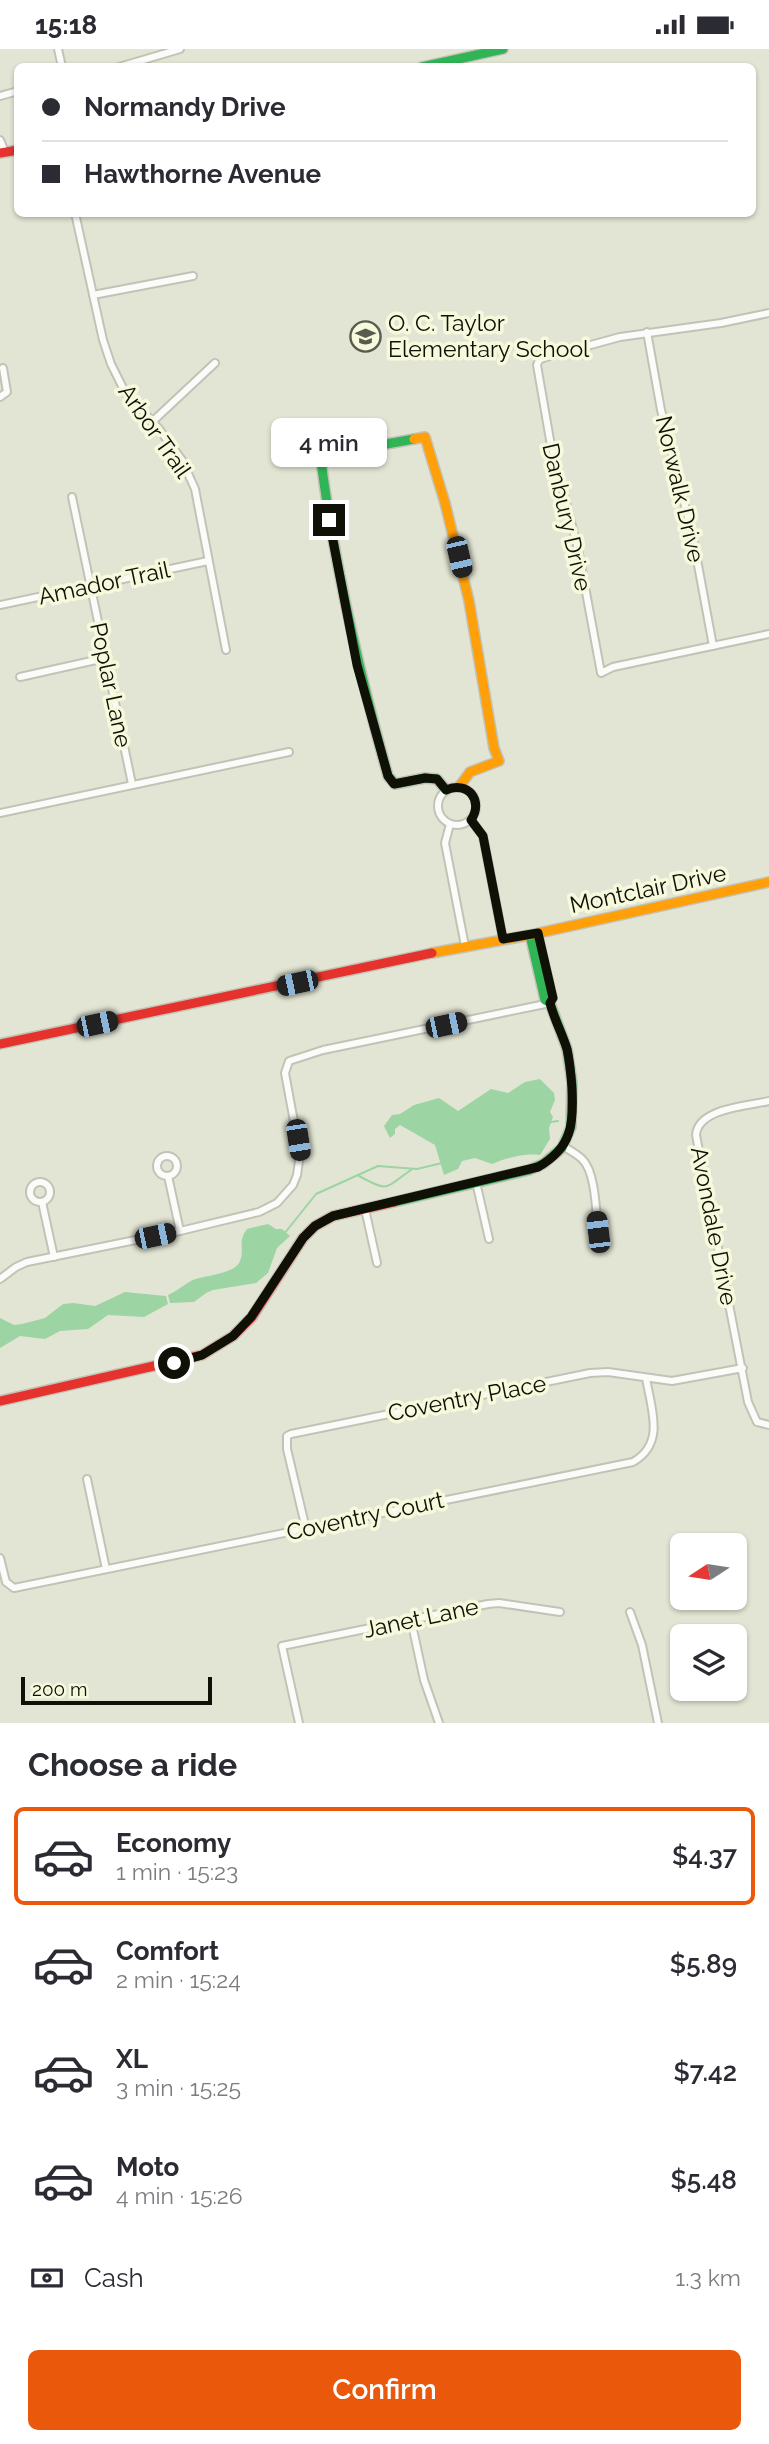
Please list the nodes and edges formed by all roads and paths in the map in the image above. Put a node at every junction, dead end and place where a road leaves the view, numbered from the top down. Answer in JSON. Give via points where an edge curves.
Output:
{"nodes":[{"id":1,"x":180,"y":49,"type":"edge"},
{"id":2,"x":503,"y":49,"type":"edge"},
{"id":3,"x":132,"y":63,"type":"edge"},
{"id":4,"x":440,"y":63,"type":"edge"},
{"id":5,"x":0,"y":140,"type":"edge"},
{"id":6,"x":2,"y":153,"type":"edge"},
{"id":7,"x":76,"y":217,"type":"edge"},
{"id":8,"x":193,"y":276,"type":"dead end"},
{"id":9,"x":93,"y":295,"type":"junction"},
{"id":10,"x":769,"y":313,"type":"edge"},
{"id":11,"x":648,"y":332,"type":"junction"},
{"id":12,"x":215,"y":363,"type":"dead end"},
{"id":13,"x":3,"y":368,"type":"dead end"},
{"id":14,"x":3,"y":395,"type":"edge"},
{"id":15,"x":152,"y":422,"type":"junction"},
{"id":16,"x":72,"y":497,"type":"dead end"},
{"id":17,"x":208,"y":561,"type":"junction"},
{"id":18,"x":90,"y":587,"type":"junction"},
{"id":19,"x":0,"y":605,"type":"edge"},
{"id":20,"x":769,"y":634,"type":"edge"},
{"id":21,"x":713,"y":646,"type":"junction"},
{"id":22,"x":226,"y":650,"type":"dead end"},
{"id":23,"x":105,"y":658,"type":"junction"},
{"id":24,"x":20,"y":677,"type":"dead end"},
{"id":25,"x":289,"y":752,"type":"dead end"},
{"id":26,"x":132,"y":784,"type":"junction"},
{"id":27,"x":459,"y":787,"type":"junction"},
{"id":28,"x":446,"y":790,"type":"junction"},
{"id":29,"x":0,"y":813,"type":"edge"},
{"id":30,"x":471,"y":820,"type":"junction"},
{"id":31,"x":450,"y":824,"type":"junction"},
{"id":32,"x":769,"y":882,"type":"edge"},
{"id":33,"x":534,"y":934,"type":"junction"},
{"id":34,"x":503,"y":939,"type":"junction"},
{"id":35,"x":465,"y":946,"type":"junction"},
{"id":36,"x":547,"y":1001,"type":"junction"},
{"id":37,"x":0,"y":1044,"type":"edge"},
{"id":38,"x":769,"y":1101,"type":"edge"},
{"id":39,"x":562,"y":1146,"type":"junction"},
{"id":40,"x":168,"y":1176,"type":"dead end"},
{"id":41,"x":476,"y":1182,"type":"junction"},
{"id":42,"x":42,"y":1202,"type":"dead end"},
{"id":43,"x":365,"y":1209,"type":"junction"},
{"id":44,"x":180,"y":1231,"type":"junction"},
{"id":45,"x":598,"y":1232,"type":"dead end"},
{"id":46,"x":489,"y":1239,"type":"dead end"},
{"id":47,"x":54,"y":1257,"type":"junction"},
{"id":48,"x":377,"y":1263,"type":"dead end"},
{"id":49,"x":0,"y":1279,"type":"edge"},
{"id":50,"x":743,"y":1368,"type":"junction"},
{"id":51,"x":646,"y":1378,"type":"junction"},
{"id":52,"x":0,"y":1401,"type":"edge"},
{"id":53,"x":769,"y":1425,"type":"edge"},
{"id":54,"x":87,"y":1479,"type":"dead end"},
{"id":55,"x":306,"y":1529,"type":"junction"},
{"id":56,"x":0,"y":1558,"type":"edge"},
{"id":57,"x":106,"y":1569,"type":"junction"},
{"id":58,"x":560,"y":1612,"type":"dead end"},
{"id":59,"x":630,"y":1612,"type":"dead end"},
{"id":60,"x":411,"y":1620,"type":"junction"},
{"id":61,"x":299,"y":1723,"type":"edge"},
{"id":62,"x":439,"y":1723,"type":"edge"},
{"id":63,"x":658,"y":1723,"type":"edge"}],
"edges":[{"from":1,"to":3,"type":"street"},
{"from":2,"to":4,"type":"street"},
{"from":5,"to":6,"type":"street"},
{"from":7,"to":9,"type":"street","name":"Arbor Trail"},
{"from":8,"to":9,"type":"street"},
{"from":9,"to":15,"type":"street","name":"Arbor Trail","via":[[118,381]]},
{"from":10,"to":11,"type":"street"},
{"from":11,"to":21,"type":"street","name":"Norwalk Drive"},
{"from":11,"to":21,"type":"street","name":"Danbury Drive","via":[[539,359],[550,440],[578,549],[601,673]]},
{"from":12,"to":15,"type":"street"},
{"from":13,"to":14,"type":"street"},
{"from":15,"to":17,"type":"street","name":"Arbor Trail","via":[[190,475]]},
{"from":16,"to":18,"type":"street","name":"Poplar Lane"},
{"from":17,"to":18,"type":"street","name":"Amador Trail"},
{"from":17,"to":22,"type":"street","name":"Arbor Trail"},
{"from":18,"to":19,"type":"street","name":"Amador Trail"},
{"from":18,"to":23,"type":"street","name":"Poplar Lane"},
{"from":20,"to":21,"type":"street"},
{"from":23,"to":24,"type":"street"},
{"from":23,"to":26,"type":"street","name":"Poplar Lane"},
{"from":25,"to":26,"type":"street"},
{"from":26,"to":29,"type":"street"},
{"from":27,"to":28,"type":"street"},
{"from":27,"to":28,"type":"street","via":[[470,772],[499,761],[467,590],[425,437],[321,461],[340,587],[388,776],[394,784],[437,779]]},
{"from":27,"to":30,"type":"street","via":[[470,792],[476,803]]},
{"from":28,"to":31,"type":"street","via":[[438,808]]},
{"from":30,"to":31,"type":"street"},
{"from":30,"to":34,"type":"street","via":[[483,836]]},
{"from":31,"to":35,"type":"street","via":[[445,843]]},
{"from":32,"to":33,"type":"street","name":"Montclair Drive"},
{"from":33,"to":34,"type":"street","name":"Montclair Drive"},
{"from":33,"to":36,"type":"street"},
{"from":34,"to":35,"type":"street","name":"Montclair Drive"},
{"from":35,"to":37,"type":"street","name":"Montclair Drive"},
{"from":36,"to":39,"type":"street","via":[[571,1072],[573,1124]]},
{"from":36,"to":44,"type":"street","via":[[291,1059],[285,1073],[300,1154],[293,1185],[269,1208]]},
{"from":38,"to":50,"type":"street","name":"Avondale Drive","via":[[705,1117],[696,1129]]},
{"from":39,"to":41,"type":"street","via":[[538,1167]]},
{"from":39,"to":45,"type":"street","via":[[587,1166]]},
{"from":40,"to":44,"type":"street"},
{"from":41,"to":43,"type":"street"},
{"from":41,"to":46,"type":"street"},
{"from":42,"to":47,"type":"street"},
{"from":43,"to":48,"type":"street"},
{"from":43,"to":52,"type":"street","via":[[333,1216],[315,1226],[251,1317],[233,1336],[202,1355]]},
{"from":44,"to":47,"type":"street"},
{"from":47,"to":49,"type":"street","via":[[27,1262]]},
{"from":50,"to":51,"type":"street","name":"Coventry Place","via":[[672,1381]]},
{"from":50,"to":53,"type":"street","name":"Avondale Drive","via":[[754,1419]]},
{"from":51,"to":55,"type":"street","name":"Coventry Court","via":[[654,1439],[644,1456],[633,1462]]},
{"from":51,"to":55,"type":"street","name":"Coventry Place","via":[[590,1373],[290,1434],[286,1436],[287,1449]]},
{"from":54,"to":57,"type":"street"},
{"from":55,"to":57,"type":"street","name":"Coventry Court"},
{"from":56,"to":57,"type":"street","name":"Coventry Court","via":[[7,1585],[14,1588]]},
{"from":58,"to":60,"type":"street","name":"Janet Lane","via":[[499,1603]]},
{"from":59,"to":63,"type":"street","via":[[642,1645]]},
{"from":60,"to":61,"type":"street","name":"Janet Lane","via":[[282,1646]]},
{"from":60,"to":62,"type":"street"}]}
